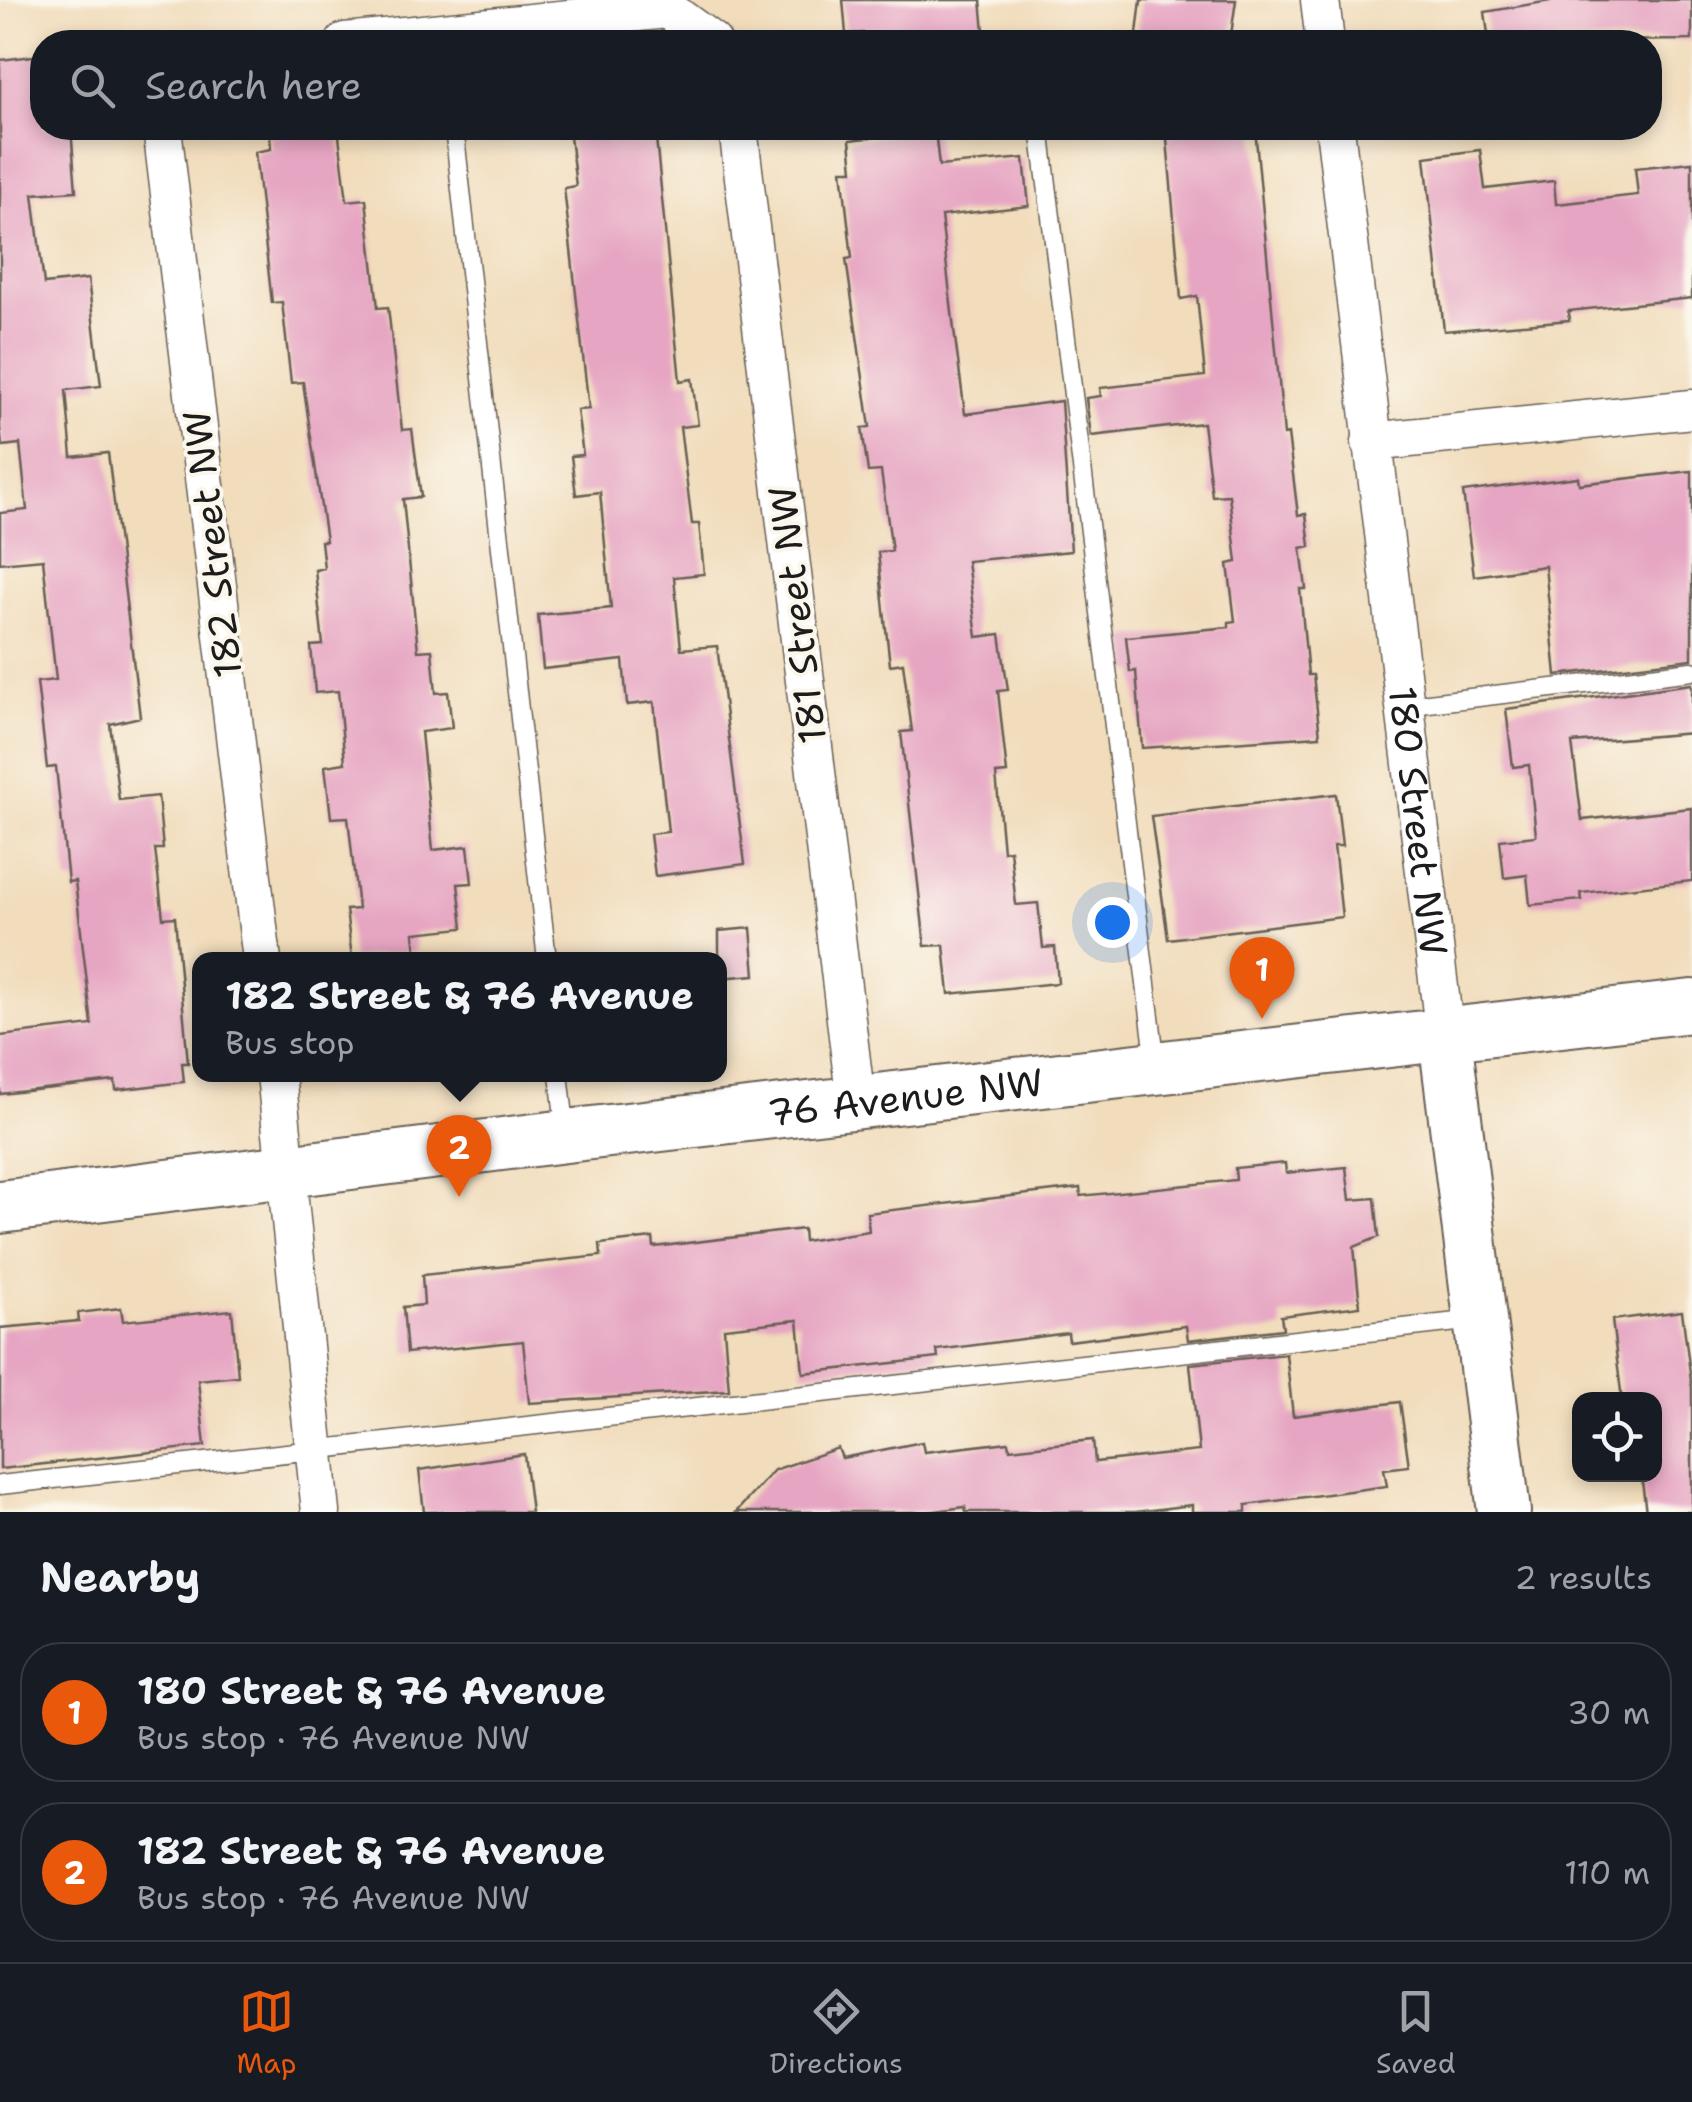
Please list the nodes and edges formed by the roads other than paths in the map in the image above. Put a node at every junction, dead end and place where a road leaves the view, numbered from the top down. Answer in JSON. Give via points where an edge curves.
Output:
{"nodes":[{"id":1,"x":1320,"y":0,"type":"edge"},
{"id":2,"x":500,"y":30,"type":"edge"},
{"id":3,"x":696,"y":30,"type":"edge"},
{"id":4,"x":1324,"y":30,"type":"edge"},
{"id":5,"x":163,"y":140,"type":"edge"},
{"id":6,"x":455,"y":140,"type":"edge"},
{"id":7,"x":746,"y":140,"type":"edge"},
{"id":8,"x":1041,"y":140,"type":"edge"},
{"id":9,"x":1336,"y":140,"type":"edge"},
{"id":10,"x":1692,"y":409,"type":"edge"},
{"id":11,"x":1372,"y":442,"type":"junction"},
{"id":12,"x":1692,"y":672,"type":"edge"},
{"id":13,"x":1404,"y":706,"type":"junction"},
{"id":14,"x":261,"y":952,"type":"edge"},
{"id":15,"x":545,"y":952,"type":"edge"},
{"id":16,"x":1692,"y":1006,"type":"edge"},
{"id":17,"x":1444,"y":1037,"type":"junction"},
{"id":18,"x":1157,"y":1068,"type":"junction"},
{"id":19,"x":277,"y":1082,"type":"edge"},
{"id":20,"x":560,"y":1082,"type":"edge"},
{"id":21,"x":856,"y":1102,"type":"junction"},
{"id":22,"x":566,"y":1136,"type":"junction"},
{"id":23,"x":285,"y":1169,"type":"junction"},
{"id":24,"x":0,"y":1207,"type":"edge"},
{"id":25,"x":1480,"y":1319,"type":"junction"},
{"id":26,"x":315,"y":1446,"type":"junction"},
{"id":27,"x":0,"y":1485,"type":"edge"},
{"id":28,"x":321,"y":1512,"type":"edge"},
{"id":29,"x":1504,"y":1512,"type":"edge"}],
"edges":[{"from":1,"to":4,"type":"street"},
{"from":2,"to":3,"type":"street","via":[[667,9]]},
{"from":5,"to":14,"type":"street","name":"182 Street NW"},
{"from":6,"to":15,"type":"lane"},
{"from":7,"to":21,"type":"street","name":"181 Street NW"},
{"from":8,"to":18,"type":"lane"},
{"from":9,"to":11,"type":"street","name":"180 Street NW"},
{"from":10,"to":11,"type":"street"},
{"from":11,"to":13,"type":"street","name":"180 Street NW"},
{"from":12,"to":13,"type":"lane"},
{"from":13,"to":17,"type":"street","name":"180 Street NW"},
{"from":16,"to":17,"type":"street","name":"76 Avenue NW"},
{"from":17,"to":18,"type":"street","name":"76 Avenue NW"},
{"from":17,"to":25,"type":"street","name":"180 Street NW"},
{"from":18,"to":21,"type":"street","name":"76 Avenue NW"},
{"from":19,"to":23,"type":"street"},
{"from":20,"to":22,"type":"lane"},
{"from":21,"to":22,"type":"street","name":"76 Avenue NW"},
{"from":22,"to":23,"type":"street","name":"76 Avenue NW"},
{"from":23,"to":24,"type":"street","name":"76 Avenue NW"},
{"from":23,"to":26,"type":"street"},
{"from":25,"to":26,"type":"lane"},
{"from":25,"to":29,"type":"street","name":"180 Street NW"},
{"from":26,"to":27,"type":"lane"},
{"from":26,"to":28,"type":"street"}]}
